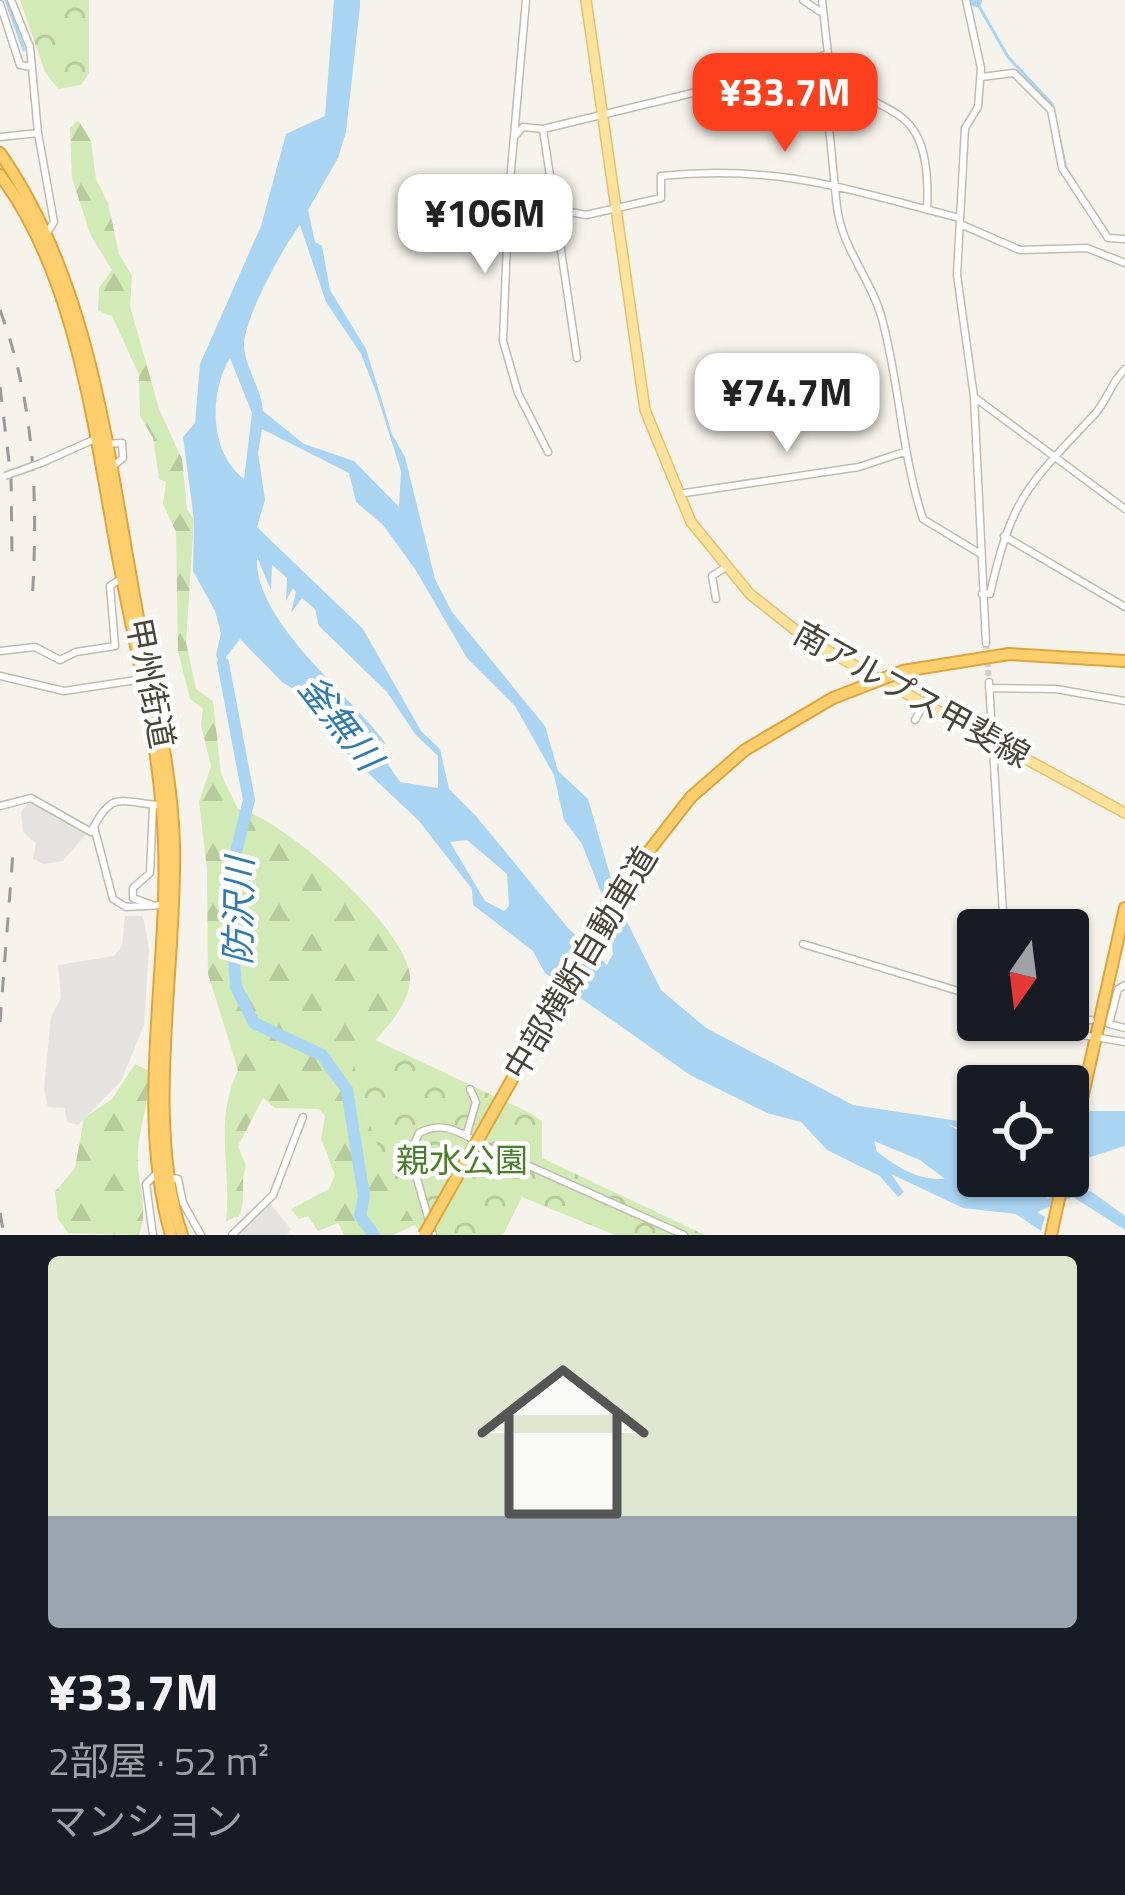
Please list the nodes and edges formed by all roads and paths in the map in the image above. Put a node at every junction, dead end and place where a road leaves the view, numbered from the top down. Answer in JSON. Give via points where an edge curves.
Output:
{"nodes":[{"id":1,"x":11,"y":0,"type":"edge"},
{"id":2,"x":526,"y":0,"type":"edge"},
{"id":3,"x":586,"y":0,"type":"edge"},
{"id":4,"x":802,"y":0,"type":"edge"},
{"id":5,"x":822,"y":0,"type":"edge"},
{"id":6,"x":966,"y":0,"type":"edge"},
{"id":7,"x":0,"y":4,"type":"edge"},
{"id":8,"x":819,"y":11,"type":"junction"},
{"id":9,"x":828,"y":54,"type":"junction"},
{"id":10,"x":814,"y":61,"type":"junction"},
{"id":11,"x":32,"y":67,"type":"junction"},
{"id":12,"x":981,"y":77,"type":"junction"},
{"id":13,"x":602,"y":111,"type":"junction"},
{"id":14,"x":543,"y":129,"type":"junction"},
{"id":15,"x":38,"y":133,"type":"junction"},
{"id":16,"x":0,"y":136,"type":"edge"},
{"id":17,"x":0,"y":153,"type":"edge"},
{"id":18,"x":512,"y":162,"type":"junction"},
{"id":19,"x":0,"y":175,"type":"edge"},
{"id":20,"x":837,"y":185,"type":"junction"},
{"id":21,"x":616,"y":208,"type":"junction"},
{"id":22,"x":554,"y":209,"type":"junction"},
{"id":23,"x":927,"y":210,"type":"junction"},
{"id":24,"x":509,"y":212,"type":"junction"},
{"id":25,"x":960,"y":221,"type":"junction"},
{"id":26,"x":48,"y":231,"type":"junction"},
{"id":27,"x":1108,"y":238,"type":"junction"},
{"id":28,"x":1125,"y":238,"type":"edge"},
{"id":29,"x":1109,"y":257,"type":"junction"},
{"id":30,"x":1125,"y":262,"type":"edge"},
{"id":31,"x":577,"y":358,"type":"dead end"},
{"id":32,"x":1125,"y":369,"type":"edge"},
{"id":33,"x":974,"y":397,"type":"junction"},
{"id":34,"x":99,"y":444,"type":"junction"},
{"id":35,"x":548,"y":452,"type":"dead end"},
{"id":36,"x":904,"y":452,"type":"junction"},
{"id":37,"x":1054,"y":453,"type":"junction"},
{"id":38,"x":2,"y":477,"type":"edge"},
{"id":39,"x":678,"y":494,"type":"junction"},
{"id":40,"x":1125,"y":509,"type":"edge"},
{"id":41,"x":1003,"y":536,"type":"junction"},
{"id":42,"x":979,"y":553,"type":"junction"},
{"id":43,"x":726,"y":567,"type":"junction"},
{"id":44,"x":122,"y":578,"type":"junction"},
{"id":45,"x":982,"y":594,"type":"junction"},
{"id":46,"x":716,"y":598,"type":"dead end"},
{"id":47,"x":1125,"y":607,"type":"edge"},
{"id":48,"x":986,"y":643,"type":"tunnel mouth"},
{"id":49,"x":0,"y":651,"type":"edge"},
{"id":50,"x":1125,"y":661,"type":"edge"},
{"id":51,"x":0,"y":676,"type":"edge"},
{"id":52,"x":146,"y":678,"type":"junction"},
{"id":53,"x":1125,"y":701,"type":"edge"},
{"id":54,"x":924,"y":704,"type":"junction"},
{"id":55,"x":915,"y":720,"type":"dead end"},
{"id":56,"x":994,"y":742,"type":"junction"},
{"id":57,"x":157,"y":805,"type":"junction"},
{"id":58,"x":0,"y":806,"type":"edge"},
{"id":59,"x":1125,"y":813,"type":"edge"},
{"id":60,"x":94,"y":827,"type":"junction"},
{"id":61,"x":164,"y":905,"type":"junction"},
{"id":62,"x":1125,"y":908,"type":"edge"},
{"id":63,"x":1003,"y":909,"type":"edge"},
{"id":64,"x":803,"y":944,"type":"dead end"},
{"id":65,"x":1125,"y":985,"type":"edge"},
{"id":66,"x":957,"y":991,"type":"edge"},
{"id":67,"x":1125,"y":1028,"type":"edge"},
{"id":68,"x":1089,"y":1038,"type":"edge"},
{"id":69,"x":1095,"y":1040,"type":"junction"},
{"id":70,"x":1125,"y":1042,"type":"edge"},
{"id":71,"x":1089,"y":1067,"type":"edge"},
{"id":72,"x":470,"y":1089,"type":"dead end"},
{"id":73,"x":303,"y":1117,"type":"dead end"},
{"id":74,"x":467,"y":1133,"type":"junction"},
{"id":75,"x":162,"y":1176,"type":"junction"},
{"id":76,"x":1059,"y":1197,"type":"edge"},
{"id":77,"x":154,"y":1235,"type":"edge"},
{"id":78,"x":171,"y":1235,"type":"edge"},
{"id":79,"x":182,"y":1235,"type":"edge"},
{"id":80,"x":201,"y":1235,"type":"edge"},
{"id":81,"x":232,"y":1235,"type":"edge"},
{"id":82,"x":428,"y":1235,"type":"edge"},
{"id":83,"x":683,"y":1235,"type":"edge"},
{"id":84,"x":1051,"y":1235,"type":"edge"}],
"edges":[{"from":1,"to":11,"type":"street"},
{"from":2,"to":18,"type":"street"},
{"from":3,"to":13,"type":"main road","name":"南アルプス甲斐線"},
{"from":4,"to":8,"type":"street"},
{"from":5,"to":8,"type":"street"},
{"from":6,"to":12,"type":"street"},
{"from":7,"to":11,"type":"street","via":[[20,65]]},
{"from":8,"to":9,"type":"street"},
{"from":9,"to":10,"type":"street"},
{"from":9,"to":23,"type":"street","via":[[855,90],[907,120],[929,167]]},
{"from":10,"to":13,"type":"street"},
{"from":10,"to":20,"type":"street"},
{"from":11,"to":15,"type":"street"},
{"from":12,"to":25,"type":"street","via":[[978,107],[965,128]]},
{"from":12,"to":27,"type":"street","via":[[1014,73],[1047,104],[1062,168]]},
{"from":13,"to":14,"type":"street"},
{"from":13,"to":21,"type":"main road","name":"南アルプス甲斐線"},
{"from":14,"to":18,"type":"street","via":[[519,129]]},
{"from":14,"to":22,"type":"street"},
{"from":15,"to":16,"type":"street"},
{"from":15,"to":26,"type":"street","via":[[54,222]]},
{"from":17,"to":26,"type":"highway","name":"甲州街道"},
{"from":18,"to":24,"type":"street"},
{"from":19,"to":34,"type":"highway","name":"甲州街道","via":[[49,259]]},
{"from":20,"to":21,"type":"street","via":[[728,169],[661,176],[661,198]]},
{"from":20,"to":23,"type":"street"},
{"from":20,"to":36,"type":"street","via":[[849,251],[882,315]]},
{"from":21,"to":22,"type":"street","via":[[586,215]]},
{"from":21,"to":39,"type":"main road","name":"南アルプス甲斐線","via":[[645,410]]},
{"from":22,"to":24,"type":"street"},
{"from":22,"to":31,"type":"street"},
{"from":23,"to":25,"type":"street"},
{"from":24,"to":35,"type":"street","via":[[505,350]]},
{"from":25,"to":29,"type":"street","via":[[1020,250],[1078,247]]},
{"from":25,"to":33,"type":"street","via":[[956,275]]},
{"from":26,"to":34,"type":"highway","name":"甲州街道","via":[[67,282]]},
{"from":27,"to":28,"type":"street"},
{"from":27,"to":29,"type":"street"},
{"from":29,"to":30,"type":"street"},
{"from":32,"to":37,"type":"street","via":[[1099,410]]},
{"from":33,"to":37,"type":"street"},
{"from":33,"to":42,"type":"street"},
{"from":34,"to":38,"type":"street","bridge":true},
{"from":34,"to":44,"type":"highway","name":"甲州街道"},
{"from":34,"to":52,"type":"highway","name":"甲州街道","via":[[111,469]]},
{"from":36,"to":39,"type":"street","via":[[859,467]]},
{"from":36,"to":42,"type":"street","via":[[922,518]]},
{"from":37,"to":40,"type":"street"},
{"from":37,"to":41,"type":"street"},
{"from":39,"to":43,"type":"main road","name":"南アルプス甲斐線"},
{"from":41,"to":45,"type":"street","via":[[990,594]]},
{"from":41,"to":47,"type":"street"},
{"from":42,"to":45,"type":"street"},
{"from":43,"to":46,"type":"street","via":[[712,576]]},
{"from":43,"to":54,"type":"main road","name":"南アルプス甲斐線","via":[[808,640]]},
{"from":44,"to":49,"type":"street","via":[[110,586],[115,646],[60,661],[35,647]]},
{"from":44,"to":52,"type":"highway","name":"甲州街道"},
{"from":45,"to":48,"type":"street"},
{"from":50,"to":82,"type":"highway","name":"中部横断自動車道","bridge":true,"via":[[1009,654],[903,671],[833,698],[745,750],[691,797],[621,887]]},
{"from":51,"to":52,"type":"street","via":[[64,691]]},
{"from":52,"to":57,"type":"highway","name":"甲州街道"},
{"from":52,"to":61,"type":"highway","name":"甲州街道","via":[[170,803]]},
{"from":53,"to":56,"type":"street","via":[[989,685]]},
{"from":54,"to":55,"type":"street"},
{"from":54,"to":56,"type":"main road","name":"南アルプス甲斐線"},
{"from":56,"to":59,"type":"main road","name":"南アルプス甲斐線"},
{"from":56,"to":63,"type":"street"},
{"from":57,"to":60,"type":"street","via":[[116,800]]},
{"from":57,"to":61,"type":"highway","name":"甲州街道"},
{"from":57,"to":61,"type":"street","via":[[150,873],[133,898]]},
{"from":58,"to":60,"type":"street","via":[[32,798]]},
{"from":60,"to":61,"type":"street","via":[[112,899],[126,907]]},
{"from":61,"to":75,"type":"highway","name":"甲州街道"},
{"from":62,"to":69,"type":"highway"},
{"from":64,"to":66,"type":"street"},
{"from":65,"to":67,"type":"street","via":[[1109,1024]]},
{"from":68,"to":69,"type":"street"},
{"from":69,"to":70,"type":"street"},
{"from":69,"to":71,"type":"highway"},
{"from":72,"to":74,"type":"street","via":[[476,1102]]},
{"from":73,"to":81,"type":"street","via":[[273,1195]]},
{"from":74,"to":82,"type":"street","via":[[437,1127],[414,1139]]},
{"from":74,"to":83,"type":"street"},
{"from":75,"to":77,"type":"street","via":[[146,1184]]},
{"from":75,"to":78,"type":"highway","name":"甲州街道"},
{"from":75,"to":79,"type":"highway","name":"甲州街道"},
{"from":75,"to":80,"type":"street","via":[[178,1178]]},
{"from":76,"to":84,"type":"highway"}]}
